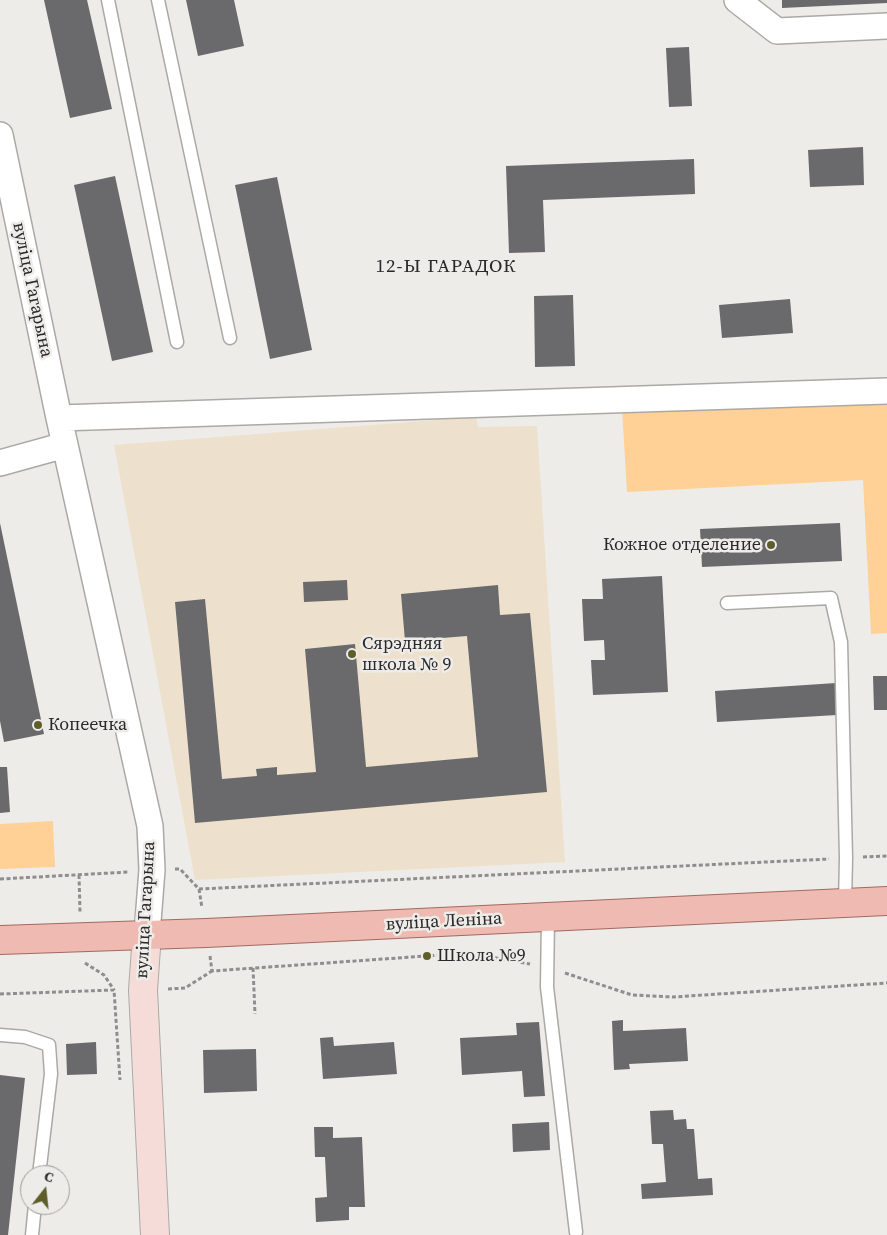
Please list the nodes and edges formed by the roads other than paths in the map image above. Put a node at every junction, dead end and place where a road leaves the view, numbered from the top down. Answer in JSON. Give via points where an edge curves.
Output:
{"nodes":[{"id":1,"x":108,"y":0,"type":"edge"},
{"id":2,"x":158,"y":0,"type":"edge"},
{"id":3,"x":737,"y":0,"type":"edge"},
{"id":4,"x":887,"y":26,"type":"edge"},
{"id":5,"x":0,"y":135,"type":"edge"},
{"id":6,"x":230,"y":338,"type":"dead end"},
{"id":7,"x":177,"y":342,"type":"dead end"},
{"id":8,"x":887,"y":391,"type":"edge"},
{"id":9,"x":59,"y":418,"type":"junction"},
{"id":10,"x":65,"y":445,"type":"junction"},
{"id":11,"x":0,"y":463,"type":"edge"},
{"id":12,"x":727,"y":603,"type":"dead end"},
{"id":13,"x":887,"y":901,"type":"edge"},
{"id":14,"x":845,"y":903,"type":"junction"},
{"id":15,"x":548,"y":918,"type":"junction"},
{"id":16,"x":147,"y":934,"type":"junction"},
{"id":17,"x":0,"y":940,"type":"edge"},
{"id":18,"x":0,"y":1035,"type":"edge"},
{"id":19,"x":40,"y":1165,"type":"edge"},
{"id":20,"x":35,"y":1215,"type":"edge"},
{"id":21,"x":576,"y":1232,"type":"dead end"},
{"id":22,"x":32,"y":1235,"type":"edge"},
{"id":23,"x":155,"y":1235,"type":"edge"}],
"edges":[{"from":1,"to":7,"type":"lane"},
{"from":2,"to":6,"type":"lane"},
{"from":3,"to":4,"type":"street","via":[[777,31]]},
{"from":5,"to":9,"type":"street","name":"вуліца Гагарына"},
{"from":8,"to":9,"type":"street"},
{"from":9,"to":10,"type":"street","name":"вуліца Гагарына"},
{"from":10,"to":11,"type":"street"},
{"from":10,"to":16,"type":"street","name":"вуліца Гагарына","via":[[150,826],[152,870]]},
{"from":12,"to":14,"type":"lane","via":[[831,598],[841,642]]},
{"from":13,"to":14,"type":"main road","name":"вуліца Леніна"},
{"from":14,"to":15,"type":"main road","name":"вуліца Леніна"},
{"from":15,"to":16,"type":"main road","name":"вуліца Леніна"},
{"from":15,"to":21,"type":"lane","via":[[548,987]]},
{"from":16,"to":17,"type":"main road","name":"вуліца Леніна"},
{"from":16,"to":23,"type":"main road","name":"вуліца Гагарына","via":[[143,990]]},
{"from":18,"to":19,"type":"lane","via":[[25,1037],[49,1045],[51,1074]]},
{"from":20,"to":22,"type":"lane"}]}
